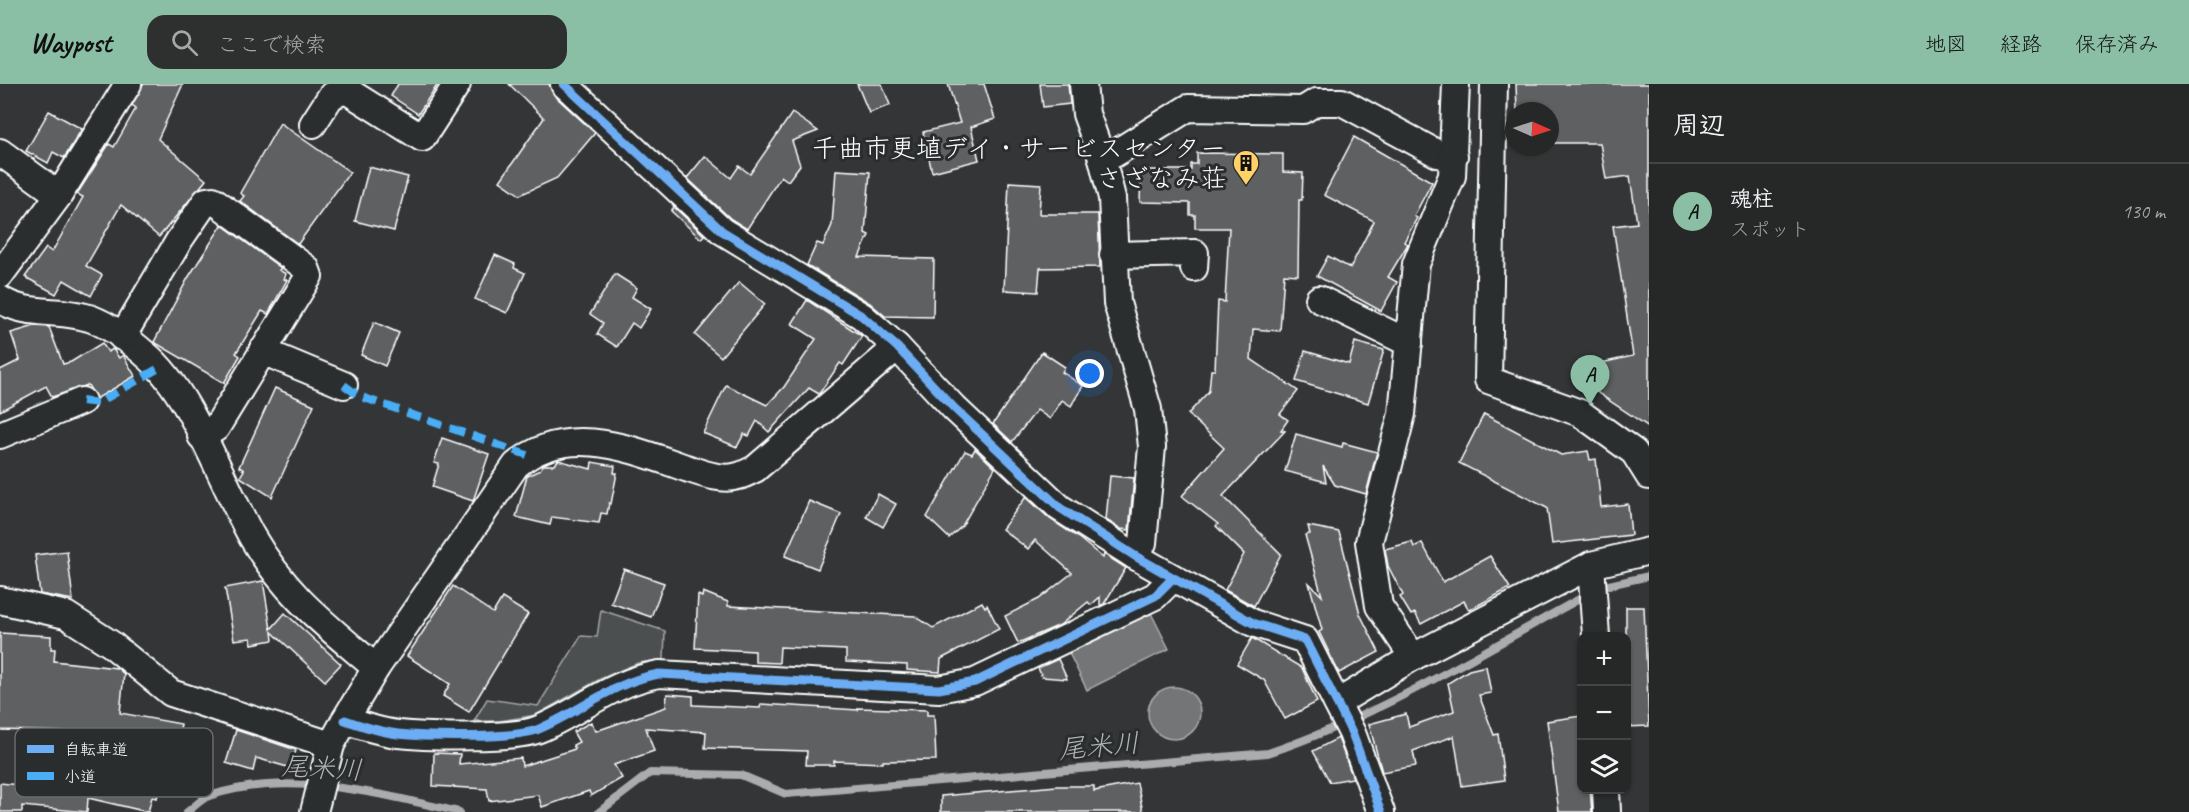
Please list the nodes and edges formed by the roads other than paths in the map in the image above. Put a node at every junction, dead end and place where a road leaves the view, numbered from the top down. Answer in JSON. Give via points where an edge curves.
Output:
{"nodes":[{"id":1,"x":128,"y":84,"type":"edge"},
{"id":2,"x":457,"y":84,"type":"edge"},
{"id":3,"x":564,"y":84,"type":"edge"},
{"id":4,"x":1083,"y":84,"type":"edge"},
{"id":5,"x":1456,"y":84,"type":"edge"},
{"id":6,"x":1494,"y":84,"type":"edge"},
{"id":7,"x":313,"y":124,"type":"dead end"},
{"id":8,"x":0,"y":152,"type":"edge"},
{"id":9,"x":1454,"y":156,"type":"junction"},
{"id":10,"x":1102,"y":158,"type":"junction"},
{"id":11,"x":58,"y":195,"type":"junction"},
{"id":12,"x":1113,"y":255,"type":"junction"},
{"id":13,"x":1194,"y":268,"type":"dead end"},
{"id":14,"x":0,"y":275,"type":"edge"},
{"id":15,"x":1319,"y":299,"type":"dead end"},
{"id":16,"x":6,"y":304,"type":"edge"},
{"id":17,"x":122,"y":337,"type":"junction"},
{"id":18,"x":1409,"y":343,"type":"junction"},
{"id":19,"x":897,"y":347,"type":"junction"},
{"id":20,"x":262,"y":351,"type":"junction"},
{"id":21,"x":344,"y":385,"type":"dead end"},
{"id":22,"x":82,"y":401,"type":"dead end"},
{"id":23,"x":0,"y":435,"type":"edge"},
{"id":24,"x":201,"y":435,"type":"junction"},
{"id":25,"x":1649,"y":476,"type":"edge"},
{"id":26,"x":1649,"y":551,"type":"edge"},
{"id":27,"x":1135,"y":556,"type":"junction"},
{"id":28,"x":1591,"y":565,"type":"junction"},
{"id":29,"x":1173,"y":578,"type":"junction"},
{"id":30,"x":0,"y":600,"type":"edge"},
{"id":31,"x":1596,"y":632,"type":"edge"},
{"id":32,"x":1413,"y":657,"type":"junction"},
{"id":33,"x":376,"y":668,"type":"junction"},
{"id":34,"x":1343,"y":716,"type":"junction"},
{"id":35,"x":345,"y":720,"type":"junction"},
{"id":36,"x":331,"y":745,"type":"junction"},
{"id":37,"x":1606,"y":794,"type":"edge"},
{"id":38,"x":315,"y":805,"type":"edge"},
{"id":39,"x":1381,"y":812,"type":"edge"},
{"id":40,"x":1607,"y":812,"type":"edge"}],
"edges":[{"from":1,"to":11,"type":"street"},
{"from":2,"to":7,"type":"street","via":[[422,138],[346,90],[331,96]]},
{"from":3,"to":19,"type":"street","via":[[722,231],[862,316]]},
{"from":4,"to":10,"type":"street","via":[[1086,114]]},
{"from":5,"to":9,"type":"street"},
{"from":6,"to":25,"type":"street","via":[[1488,380],[1580,413],[1635,452]]},
{"from":8,"to":11,"type":"street"},
{"from":9,"to":10,"type":"street","via":[[1438,154],[1342,102],[1316,102],[1303,110],[1188,108]]},
{"from":9,"to":18,"type":"street","via":[[1452,176],[1416,264]]},
{"from":10,"to":12,"type":"street","via":[[1112,198]]},
{"from":11,"to":14,"type":"street"},
{"from":12,"to":13,"type":"street","via":[[1195,253]]},
{"from":12,"to":27,"type":"street","via":[[1117,303],[1148,409],[1152,447],[1143,543]]},
{"from":15,"to":18,"type":"street"},
{"from":16,"to":17,"type":"street","via":[[92,320]]},
{"from":17,"to":20,"type":"street","via":[[180,239],[206,201],[213,200],[306,268],[309,276]]},
{"from":17,"to":24,"type":"street","via":[[169,377]]},
{"from":18,"to":32,"type":"street","via":[[1402,414],[1369,542],[1379,606]]},
{"from":19,"to":27,"type":"street","via":[[954,408],[1060,508]]},
{"from":19,"to":33,"type":"street","via":[[755,469],[738,477],[717,477],[612,444],[586,441],[548,445],[530,452],[516,465]]},
{"from":20,"to":21,"type":"street"},
{"from":20,"to":24,"type":"street","via":[[216,428]]},
{"from":22,"to":23,"type":"street"},
{"from":24,"to":33,"type":"street","via":[[252,536],[276,574],[308,612]]},
{"from":26,"to":28,"type":"street"},
{"from":27,"to":29,"type":"street"},
{"from":28,"to":31,"type":"street"},
{"from":28,"to":32,"type":"street"},
{"from":29,"to":34,"type":"street","via":[[1253,623],[1305,640]]},
{"from":29,"to":35,"type":"street","via":[[1155,596],[975,682],[939,689],[659,674],[603,692],[538,730],[512,735],[397,734]]},
{"from":30,"to":36,"type":"street","via":[[66,615],[111,644],[171,693]]},
{"from":32,"to":34,"type":"street"},
{"from":33,"to":35,"type":"street"},
{"from":34,"to":39,"type":"street"},
{"from":35,"to":36,"type":"street"},
{"from":36,"to":38,"type":"street"},
{"from":37,"to":40,"type":"street"}]}
